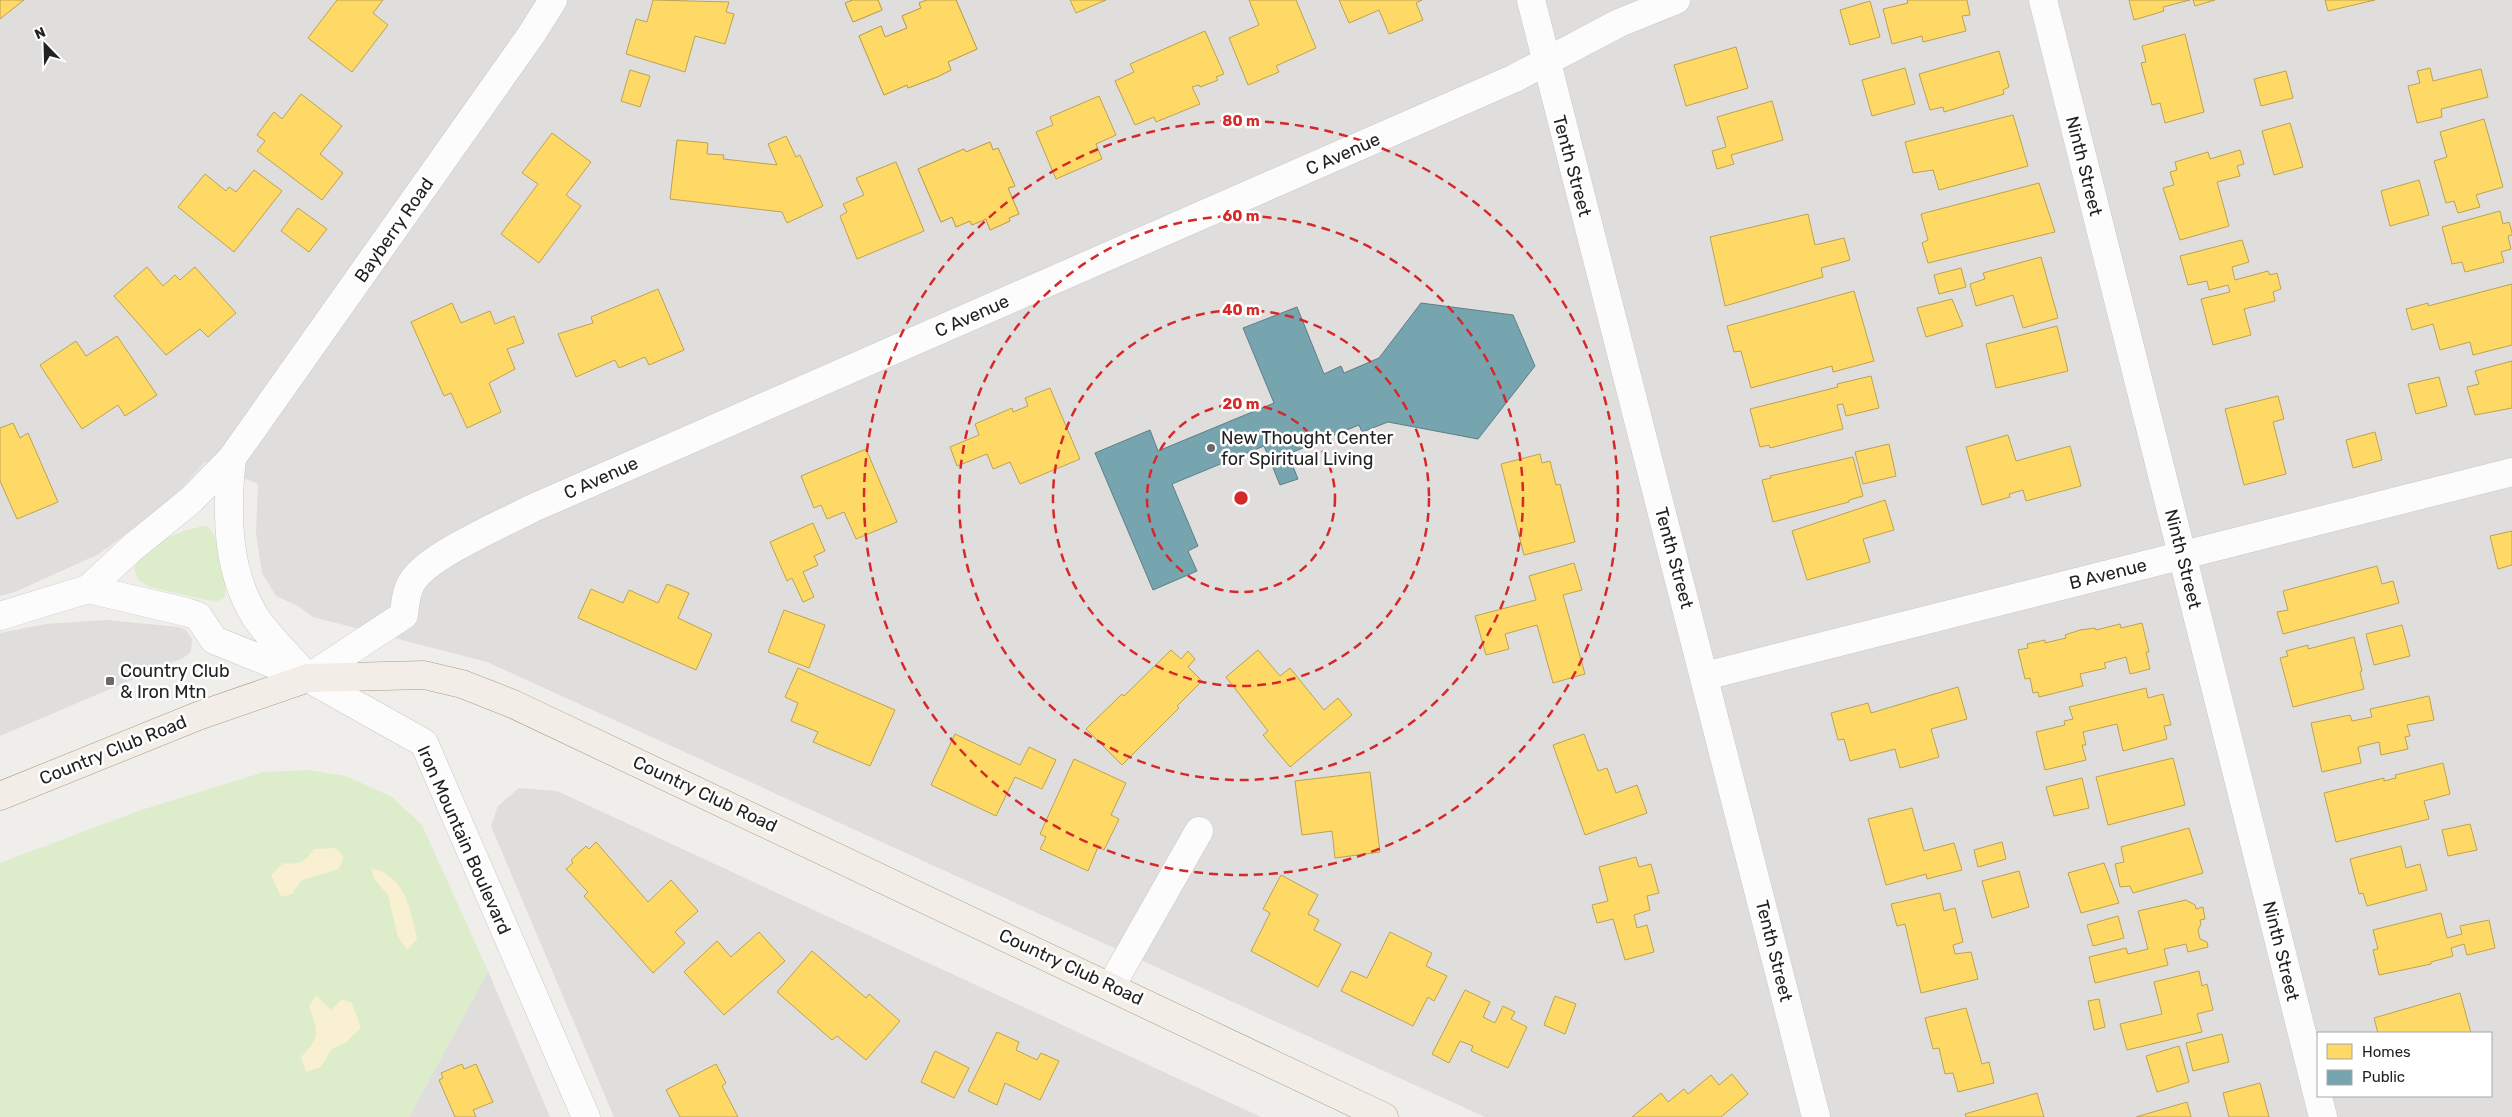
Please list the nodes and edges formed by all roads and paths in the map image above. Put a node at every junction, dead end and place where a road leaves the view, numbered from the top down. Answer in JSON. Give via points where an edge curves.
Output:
{"nodes":[{"id":1,"x":1531,"y":0,"type":"edge"},
{"id":2,"x":1676,"y":0,"type":"edge"},
{"id":3,"x":2043,"y":0,"type":"edge"},
{"id":4,"x":551,"y":1,"type":"edge"},
{"id":5,"x":1545,"y":61,"type":"junction"},
{"id":6,"x":232,"y":458,"type":"junction"},
{"id":7,"x":2512,"y":472,"type":"edge"},
{"id":8,"x":2182,"y":555,"type":"junction"},
{"id":9,"x":88,"y":590,"type":"junction"},
{"id":10,"x":0,"y":616,"type":"edge"},
{"id":11,"x":1704,"y":676,"type":"junction"},
{"id":12,"x":308,"y":678,"type":"junction"},
{"id":13,"x":0,"y":796,"type":"edge"},
{"id":14,"x":1199,"y":831,"type":"dead end"},
{"id":15,"x":1111,"y":986,"type":"junction"},
{"id":16,"x":2317,"y":1093,"type":"edge"},
{"id":17,"x":2318,"y":1097,"type":"edge"},
{"id":18,"x":586,"y":1117,"type":"edge"},
{"id":19,"x":1384,"y":1117,"type":"edge"},
{"id":20,"x":1816,"y":1117,"type":"edge"},
{"id":21,"x":2323,"y":1117,"type":"edge"}],
"edges":[{"from":1,"to":5,"type":"street","name":"Tenth Street"},
{"from":2,"to":5,"type":"street","name":"C Avenue","via":[[1619,23]]},
{"from":3,"to":8,"type":"street","name":"Ninth Street"},
{"from":4,"to":6,"type":"street","name":"Bayberry Road","via":[[531,36]]},
{"from":5,"to":11,"type":"street","name":"Tenth Street"},
{"from":5,"to":12,"type":"street","name":"C Avenue","via":[[1506,82],[533,508],[428,566],[412,581],[404,615]]},
{"from":6,"to":9,"type":"street","name":"Bayberry Road","via":[[191,500],[133,547]]},
{"from":6,"to":12,"type":"street","name":"Bayberry Road","via":[[229,522],[235,568],[256,618]]},
{"from":7,"to":8,"type":"street","name":"B Avenue"},
{"from":8,"to":11,"type":"street","name":"B Avenue"},
{"from":8,"to":16,"type":"street","name":"Ninth Street"},
{"from":9,"to":10,"type":"street","name":"Iron Mountain Boulevard"},
{"from":9,"to":12,"type":"street","name":"Iron Mountain Boulevard","via":[[198,616],[214,640]]},
{"from":11,"to":20,"type":"street","name":"Tenth Street"},
{"from":12,"to":13,"type":"main road","name":"Country Club Road","via":[[212,710]]},
{"from":12,"to":15,"type":"main road","name":"Country Club Road","via":[[424,675],[462,684],[513,704]]},
{"from":12,"to":18,"type":"street","name":"Iron Mountain Boulevard","via":[[424,743]]},
{"from":14,"to":15,"type":"street"},
{"from":15,"to":19,"type":"main road","name":"Country Club Road"},
{"from":17,"to":21,"type":"street","name":"Ninth Street"}]}
